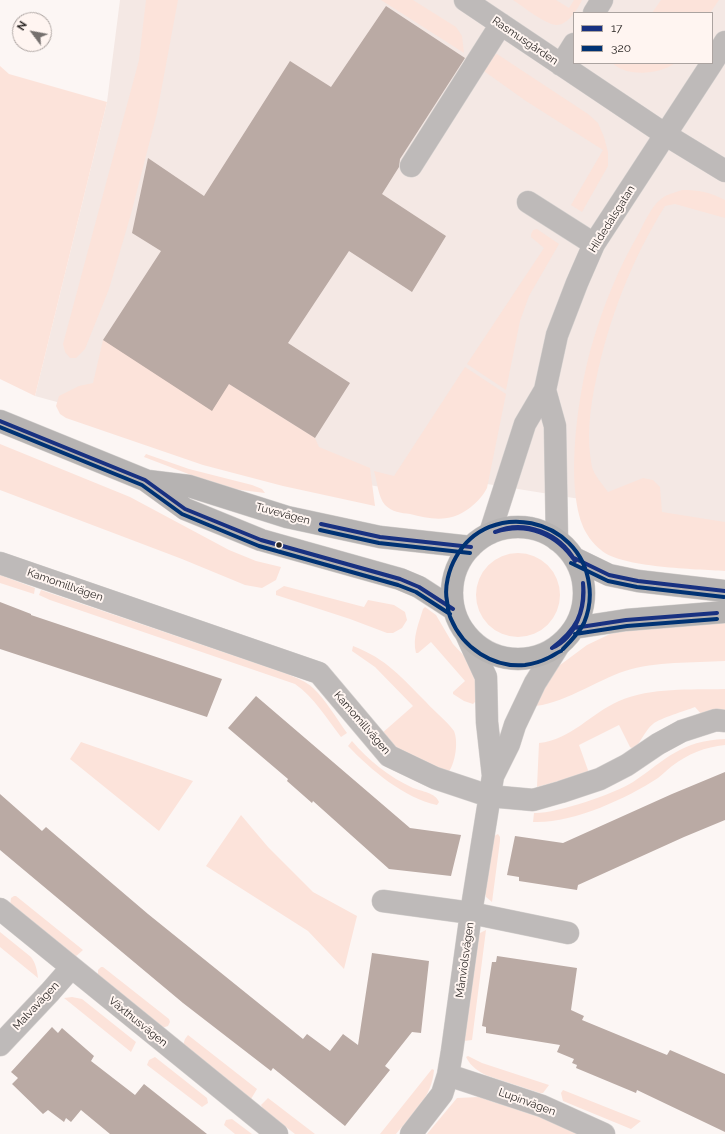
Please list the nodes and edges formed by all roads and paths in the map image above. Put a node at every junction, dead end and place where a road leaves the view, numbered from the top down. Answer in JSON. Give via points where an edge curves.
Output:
{"nodes":[{"id":1,"x":465,"y":0,"type":"edge"},
{"id":2,"x":602,"y":0,"type":"edge"},
{"id":3,"x":595,"y":12,"type":"edge"},
{"id":4,"x":501,"y":24,"type":"junction"},
{"id":5,"x":725,"y":42,"type":"edge"},
{"id":6,"x":573,"y":46,"type":"edge"},
{"id":7,"x":713,"y":61,"type":"edge"},
{"id":8,"x":711,"y":64,"type":"edge"},
{"id":9,"x":561,"y":65,"type":"junction"},
{"id":10,"x":666,"y":135,"type":"junction"},
{"id":11,"x":411,"y":166,"type":"dead end"},
{"id":12,"x":725,"y":171,"type":"edge"},
{"id":13,"x":528,"y":202,"type":"dead end"},
{"id":14,"x":594,"y":244,"type":"junction"},
{"id":15,"x":545,"y":390,"type":"junction"},
{"id":16,"x":0,"y":421,"type":"edge"},
{"id":17,"x":144,"y":480,"type":"junction"},
{"id":18,"x":490,"y":534,"type":"junction"},
{"id":19,"x":557,"y":540,"type":"junction"},
{"id":20,"x":471,"y":547,"type":"junction"},
{"id":21,"x":574,"y":558,"type":"junction"},
{"id":22,"x":0,"y":563,"type":"edge"},
{"id":23,"x":725,"y":591,"type":"edge"},
{"id":24,"x":453,"y":609,"type":"junction"},
{"id":25,"x":725,"y":612,"type":"edge"},
{"id":26,"x":574,"y":628,"type":"junction"},
{"id":27,"x":467,"y":636,"type":"junction"},
{"id":28,"x":559,"y":645,"type":"junction"},
{"id":29,"x":725,"y":721,"type":"edge"},
{"id":30,"x":491,"y":786,"type":"junction"},
{"id":31,"x":383,"y":901,"type":"dead end"},
{"id":32,"x":0,"y":909,"type":"edge"},
{"id":33,"x":471,"y":913,"type":"junction"},
{"id":34,"x":568,"y":933,"type":"dead end"},
{"id":35,"x":71,"y":968,"type":"junction"},
{"id":36,"x":0,"y":1045,"type":"edge"},
{"id":37,"x":448,"y":1074,"type":"junction"},
{"id":38,"x":277,"y":1134,"type":"edge"},
{"id":39,"x":411,"y":1134,"type":"edge"},
{"id":40,"x":604,"y":1134,"type":"edge"}],
"edges":[{"from":1,"to":4,"type":"street","name":"Rasmusgården"},
{"from":2,"to":3,"type":"street"},
{"from":4,"to":9,"type":"street","name":"Rasmusgården"},
{"from":4,"to":11,"type":"street"},
{"from":5,"to":7,"type":"street","name":"Hildedalsgatan"},
{"from":6,"to":9,"type":"street"},
{"from":8,"to":10,"type":"street","name":"Hildedalsgatan"},
{"from":9,"to":10,"type":"street","name":"Rasmusgården"},
{"from":10,"to":12,"type":"street","name":"Rasmusgården"},
{"from":10,"to":14,"type":"street","name":"Hildedalsgatan"},
{"from":13,"to":14,"type":"street"},
{"from":14,"to":15,"type":"street","name":"Hildedalsgatan","via":[[557,335]]},
{"from":15,"to":18,"type":"street","name":"Hildedalsgatan","via":[[525,424]]},
{"from":15,"to":19,"type":"street","name":"Hildedalsgatan","via":[[555,426]]},
{"from":16,"to":17,"type":"main road","name":"Tuvevägen"},
{"from":17,"to":20,"type":"main road","name":"Tuvevägen","via":[[189,486],[287,517],[380,537]]},
{"from":17,"to":24,"type":"main road","name":"Tuvevägen","via":[[192,512],[261,540],[400,579],[419,587]]},
{"from":18,"to":19,"type":"main road","via":[[501,529],[524,527]]},
{"from":18,"to":20,"type":"main road"},
{"from":19,"to":21,"type":"main road"},
{"from":20,"to":24,"type":"main road","via":[[454,576]]},
{"from":21,"to":23,"type":"main road","via":[[609,575]]},
{"from":21,"to":26,"type":"main road","via":[[584,588],[582,609]]},
{"from":22,"to":30,"type":"street","name":"Kamomillvägen","via":[[319,673],[389,756],[435,778]]},
{"from":24,"to":27,"type":"main road"},
{"from":25,"to":26,"type":"main road","via":[[626,620]]},
{"from":26,"to":28,"type":"main road"},
{"from":27,"to":28,"type":"main road","via":[[487,652],[511,659],[536,657]]},
{"from":27,"to":30,"type":"street","name":"Månviolsvägen","via":[[486,676]]},
{"from":28,"to":30,"type":"street","name":"Månviolsvägen","via":[[535,683]]},
{"from":29,"to":30,"type":"street","name":"Kamomillvägen","via":[[716,720],[682,731],[600,779],[533,800]]},
{"from":30,"to":33,"type":"street","name":"Månviolsvägen"},
{"from":31,"to":33,"type":"street"},
{"from":32,"to":35,"type":"street","name":"Växthusvägen"},
{"from":33,"to":34,"type":"street"},
{"from":33,"to":37,"type":"street","name":"Månviolsvägen"},
{"from":35,"to":36,"type":"street","name":"Malvavägen"},
{"from":35,"to":38,"type":"street","name":"Växthusvägen"},
{"from":37,"to":39,"type":"street","name":"Månviolsvägen","via":[[442,1094]]},
{"from":37,"to":40,"type":"street","name":"Lupinvägen","via":[[542,1106]]}]}
